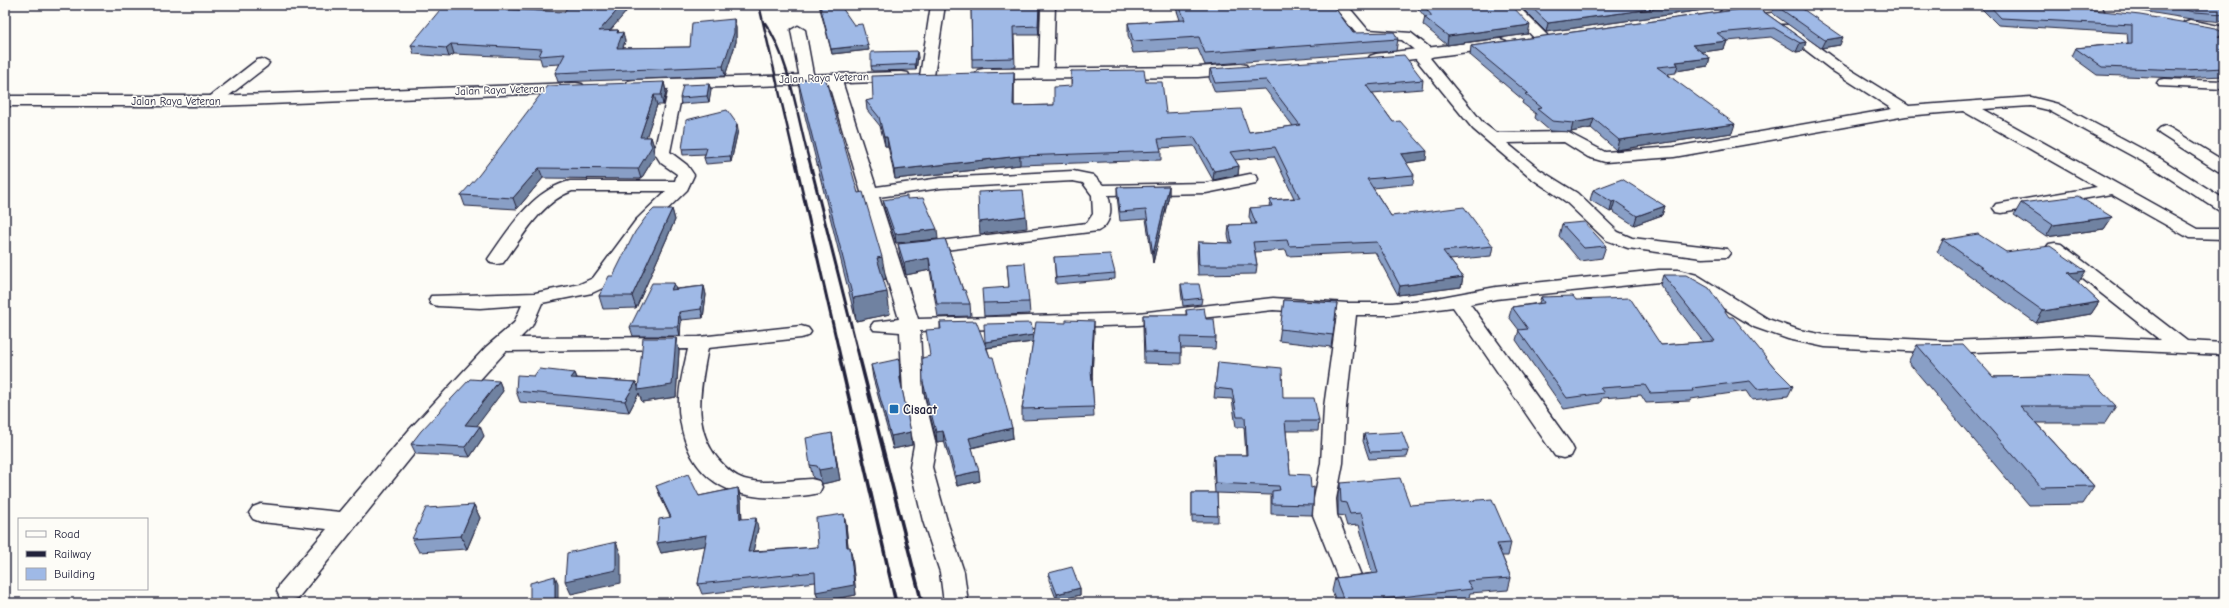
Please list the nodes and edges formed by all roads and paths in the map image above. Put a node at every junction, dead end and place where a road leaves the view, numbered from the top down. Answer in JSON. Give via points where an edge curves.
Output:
{"nodes":[{"id":1,"x":938,"y":5,"type":"edge"},
{"id":2,"x":1048,"y":5,"type":"edge"},
{"id":3,"x":1340,"y":5,"type":"edge"},
{"id":4,"x":1510,"y":5,"type":"edge"},
{"id":5,"x":1783,"y":5,"type":"edge"},
{"id":6,"x":1755,"y":8,"type":"junction"},
{"id":7,"x":2095,"y":8,"type":"edge"},
{"id":8,"x":2075,"y":9,"type":"edge"},
{"id":9,"x":2113,"y":13,"type":"edge"},
{"id":10,"x":1709,"y":14,"type":"edge"},
{"id":11,"x":2173,"y":23,"type":"edge"},
{"id":12,"x":798,"y":30,"type":"dead end"},
{"id":13,"x":2224,"y":32,"type":"edge"},
{"id":14,"x":1550,"y":37,"type":"joint"},
{"id":15,"x":1424,"y":54,"type":"junction"},
{"id":16,"x":1362,"y":61,"type":"edge"},
{"id":17,"x":262,"y":63,"type":"dead end"},
{"id":18,"x":1253,"y":68,"type":"edge"},
{"id":19,"x":1046,"y":74,"type":"junction"},
{"id":20,"x":964,"y":75,"type":"edge"},
{"id":21,"x":935,"y":76,"type":"joint"},
{"id":22,"x":834,"y":78,"type":"junction"},
{"id":23,"x":807,"y":79,"type":"junction"},
{"id":24,"x":677,"y":83,"type":"junction"},
{"id":25,"x":2164,"y":83,"type":"dead end"},
{"id":26,"x":2224,"y":85,"type":"edge"},
{"id":27,"x":617,"y":86,"type":"edge"},
{"id":28,"x":594,"y":87,"type":"edge"},
{"id":29,"x":5,"y":101,"type":"edge"},
{"id":30,"x":213,"y":101,"type":"junction"},
{"id":31,"x":1964,"y":105,"type":"junction"},
{"id":32,"x":1906,"y":111,"type":"junction"},
{"id":33,"x":2165,"y":131,"type":"dead end"},
{"id":34,"x":1492,"y":138,"type":"junction"},
{"id":35,"x":2224,"y":168,"type":"edge"},
{"id":36,"x":1250,"y":179,"type":"dead end"},
{"id":37,"x":681,"y":186,"type":"junction"},
{"id":38,"x":2113,"y":189,"type":"junction"},
{"id":39,"x":1104,"y":190,"type":"junction"},
{"id":40,"x":869,"y":193,"type":"junction"},
{"id":41,"x":2224,"y":206,"type":"edge"},
{"id":42,"x":2002,"y":208,"type":"dead end"},
{"id":43,"x":2224,"y":234,"type":"edge"},
{"id":44,"x":2054,"y":248,"type":"edge"},
{"id":45,"x":888,"y":251,"type":"junction"},
{"id":46,"x":1721,"y":253,"type":"dead end"},
{"id":47,"x":496,"y":259,"type":"dead end"},
{"id":48,"x":535,"y":299,"type":"junction"},
{"id":49,"x":438,"y":300,"type":"dead end"},
{"id":50,"x":1458,"y":300,"type":"junction"},
{"id":51,"x":1348,"y":309,"type":"junction"},
{"id":52,"x":910,"y":324,"type":"junction"},
{"id":53,"x":881,"y":326,"type":"dead end"},
{"id":54,"x":801,"y":332,"type":"dead end"},
{"id":55,"x":699,"y":343,"type":"junction"},
{"id":56,"x":2176,"y":343,"type":"junction"},
{"id":57,"x":502,"y":345,"type":"junction"},
{"id":58,"x":2224,"y":349,"type":"edge"},
{"id":59,"x":1563,"y":450,"type":"dead end"},
{"id":60,"x":811,"y":487,"type":"dead end"},
{"id":61,"x":261,"y":513,"type":"dead end"},
{"id":62,"x":347,"y":522,"type":"junction"},
{"id":63,"x":1350,"y":578,"type":"edge"},
{"id":64,"x":289,"y":592,"type":"dead end"},
{"id":65,"x":956,"y":603,"type":"edge"}],
"edges":[{"from":1,"to":21,"type":"street"},
{"from":2,"to":19,"type":"street"},
{"from":3,"to":15,"type":"street","via":[[1364,34],[1406,36]]},
{"from":4,"to":14,"type":"street"},
{"from":5,"to":6,"type":"street"},
{"from":6,"to":10,"type":"street"},
{"from":6,"to":32,"type":"street","via":[[1838,68]]},
{"from":7,"to":8,"type":"street"},
{"from":7,"to":9,"type":"street"},
{"from":11,"to":13,"type":"street"},
{"from":12,"to":23,"type":"street"},
{"from":14,"to":15,"type":"street"},
{"from":15,"to":16,"type":"street"},
{"from":15,"to":34,"type":"street","via":[[1467,115]]},
{"from":17,"to":30,"type":"street"},
{"from":18,"to":19,"type":"street","via":[[1198,72]]},
{"from":19,"to":20,"type":"street"},
{"from":21,"to":22,"type":"street","name":"Jalan Raya Veteran"},
{"from":22,"to":23,"type":"street","name":"Jalan Raya Veteran"},
{"from":22,"to":40,"type":"street"},
{"from":23,"to":24,"type":"street","name":"Jalan Raya Veteran"},
{"from":24,"to":27,"type":"street","name":"Jalan Raya Veteran"},
{"from":24,"to":37,"type":"street","via":[[662,152],[664,158],[684,170],[686,175]]},
{"from":25,"to":26,"type":"street"},
{"from":28,"to":30,"type":"street","name":"Jalan Raya Veteran"},
{"from":29,"to":30,"type":"street","name":"Jalan Raya Veteran"},
{"from":31,"to":32,"type":"street"},
{"from":31,"to":38,"type":"street"},
{"from":31,"to":41,"type":"street","via":[[2022,100],[2053,107],[2155,162]]},
{"from":32,"to":34,"type":"street","via":[[1693,149],[1636,155],[1600,156],[1567,137]]},
{"from":33,"to":35,"type":"street"},
{"from":34,"to":46,"type":"street","via":[[1534,173],[1572,197],[1618,239],[1702,253]]},
{"from":36,"to":39,"type":"street","via":[[1206,188]]},
{"from":37,"to":47,"type":"street","via":[[570,186],[556,190],[540,205]]},
{"from":37,"to":48,"type":"street","via":[[642,224],[600,282],[585,288]]},
{"from":38,"to":42,"type":"street"},
{"from":38,"to":43,"type":"street","via":[[2195,234]]},
{"from":39,"to":40,"type":"street","via":[[1090,180],[1073,176],[941,183]]},
{"from":39,"to":45,"type":"street","via":[[1102,214],[1095,227],[983,242]]},
{"from":40,"to":45,"type":"street"},
{"from":44,"to":56,"type":"street"},
{"from":45,"to":52,"type":"street"},
{"from":48,"to":49,"type":"street","via":[[480,302]]},
{"from":48,"to":57,"type":"street","via":[[522,326]]},
{"from":50,"to":51,"type":"street","via":[[1392,309]]},
{"from":50,"to":56,"type":"street","via":[[1496,293],[1678,276],[1706,287],[1761,323],[1795,335],[1826,341],[1947,347],[2042,342]]},
{"from":50,"to":59,"type":"street"},
{"from":51,"to":52,"type":"street","via":[[1273,304],[1138,319]]},
{"from":51,"to":63,"type":"street","via":[[1335,407],[1332,463],[1325,499],[1325,515]]},
{"from":52,"to":53,"type":"street"},
{"from":52,"to":65,"type":"street","via":[[913,392],[925,445],[922,467],[935,521],[952,572]]},
{"from":54,"to":55,"type":"street"},
{"from":55,"to":57,"type":"street"},
{"from":55,"to":60,"type":"street","via":[[689,404],[693,429],[702,453],[718,475],[736,485],[752,489]]},
{"from":56,"to":58,"type":"street"},
{"from":57,"to":62,"type":"street","via":[[417,435]]},
{"from":61,"to":62,"type":"street"},
{"from":62,"to":64,"type":"street"}]}
